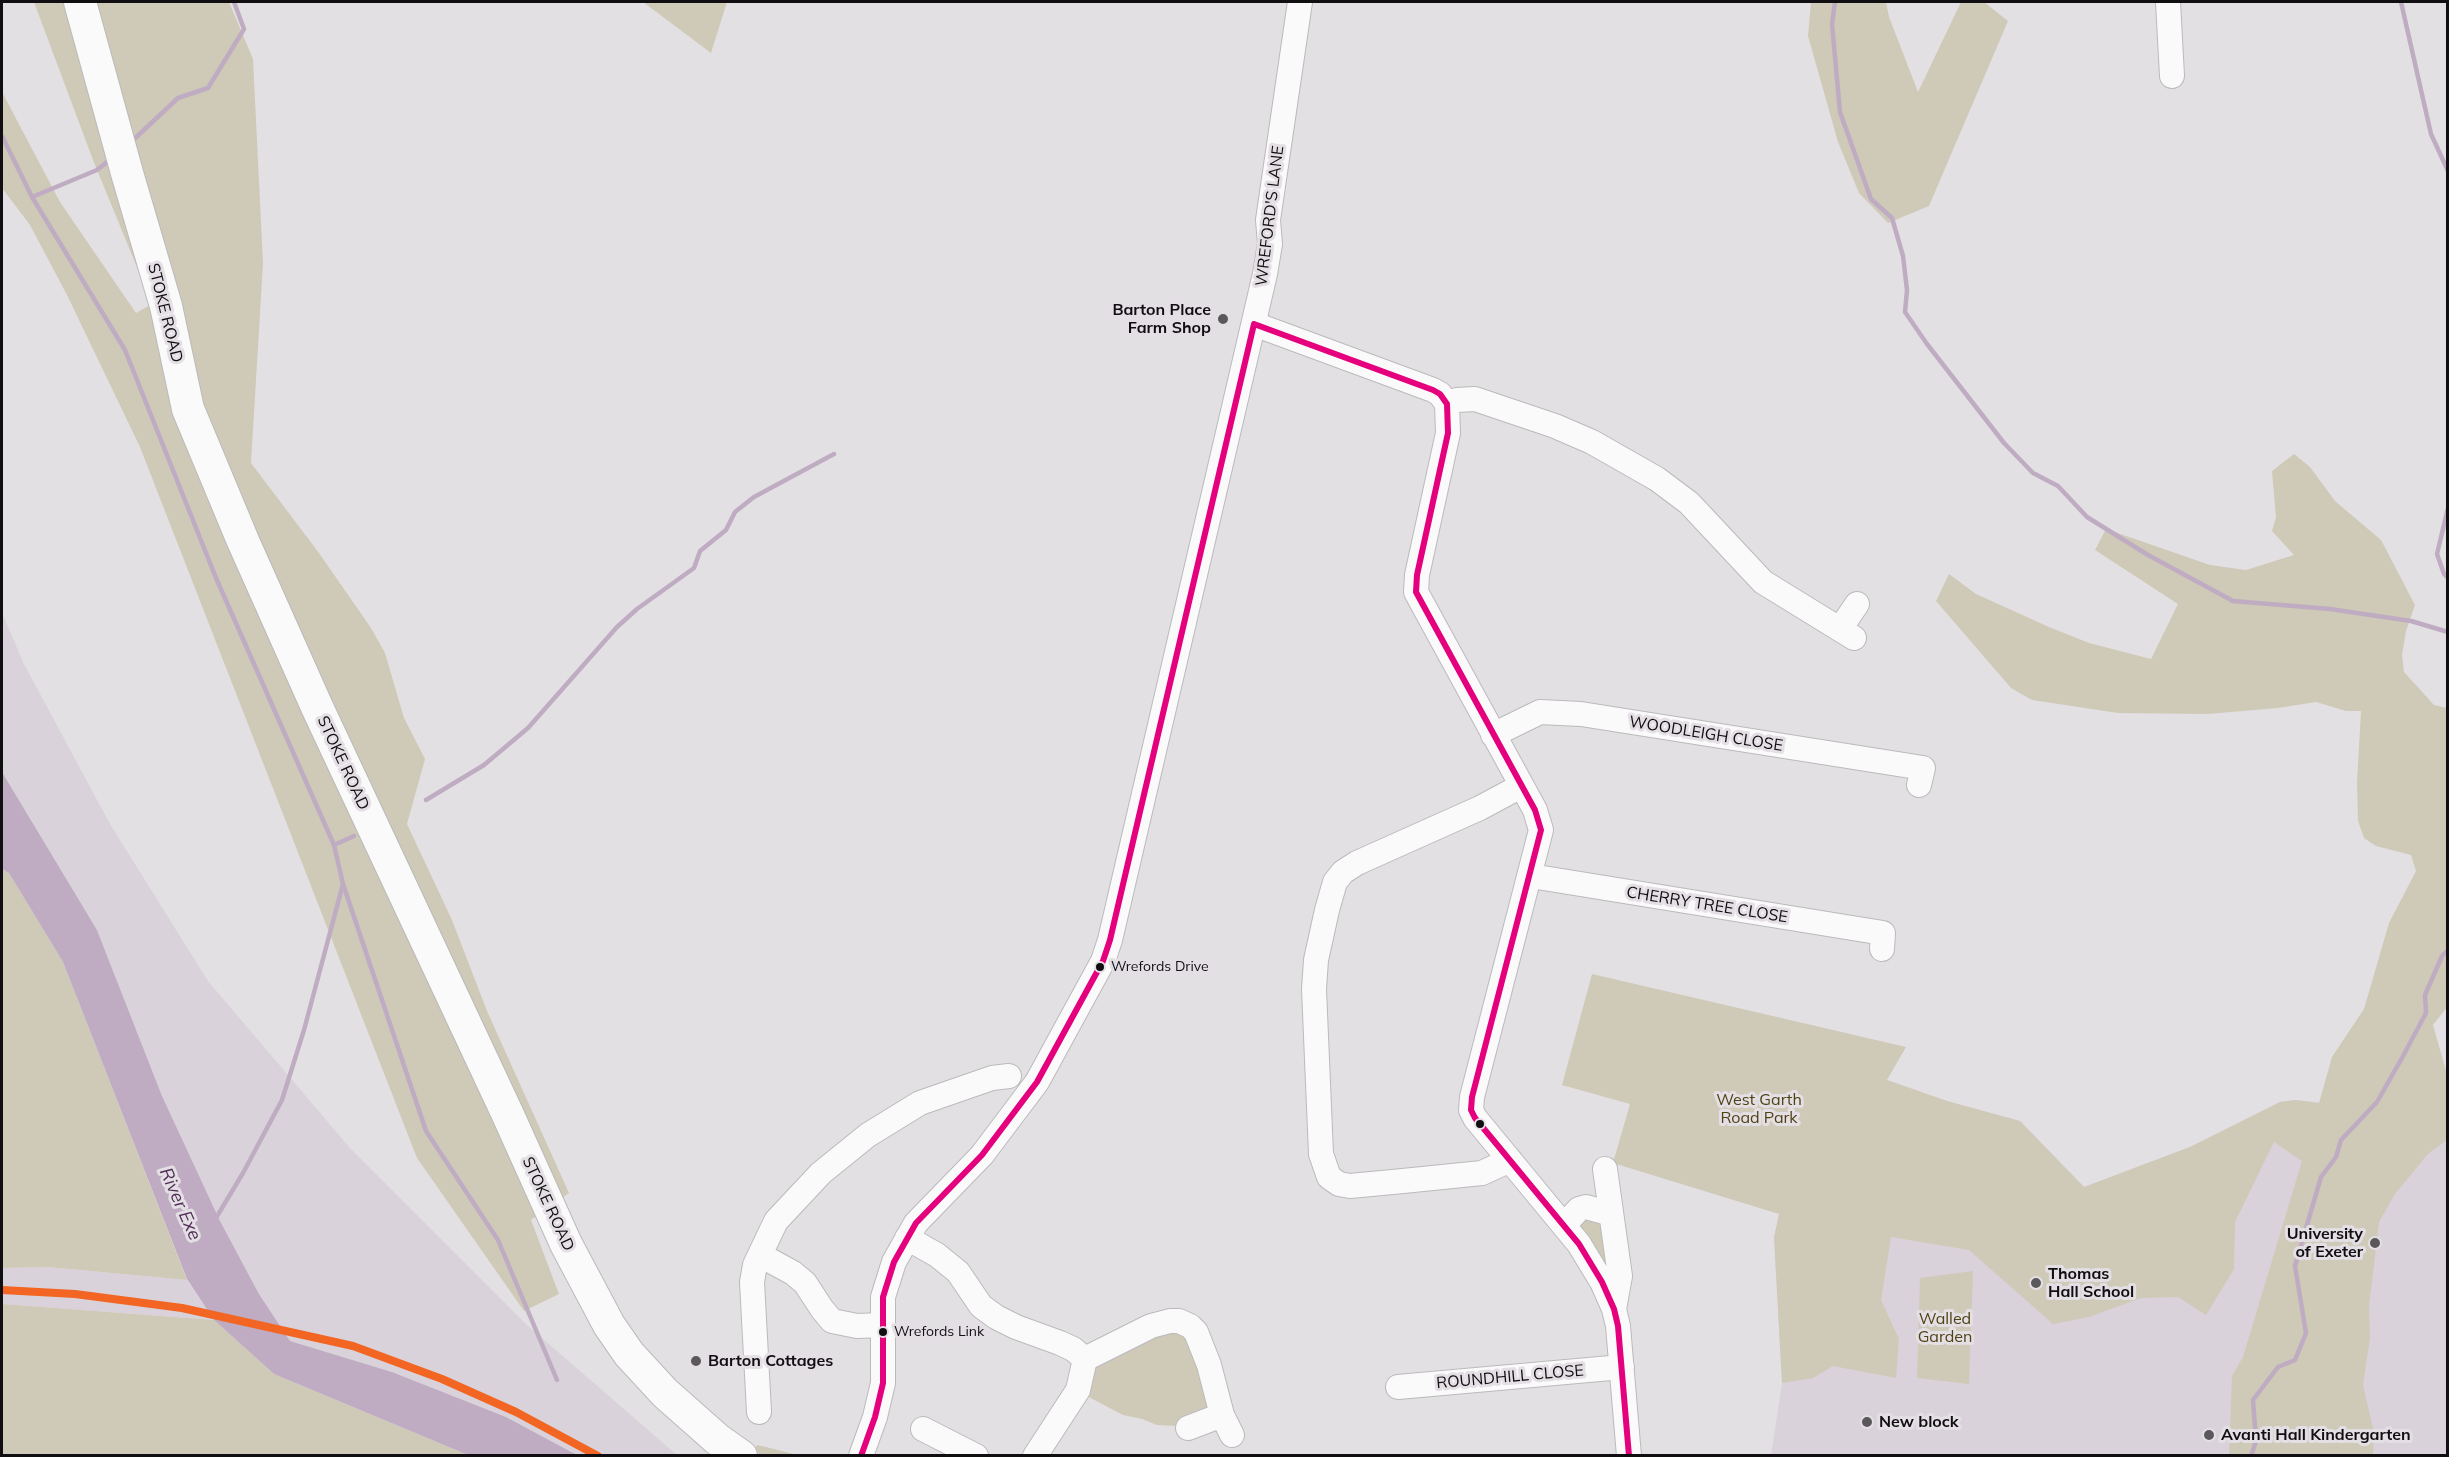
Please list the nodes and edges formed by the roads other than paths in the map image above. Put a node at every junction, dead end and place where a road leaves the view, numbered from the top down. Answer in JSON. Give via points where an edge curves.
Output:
{"nodes":[{"id":1,"x":80,"y":2,"type":"edge"},
{"id":2,"x":1300,"y":2,"type":"edge"},
{"id":3,"x":2168,"y":2,"type":"edge"},
{"id":4,"x":2172,"y":76,"type":"dead end"},
{"id":5,"x":1254,"y":324,"type":"junction"},
{"id":6,"x":1448,"y":404,"type":"junction"},
{"id":7,"x":1857,"y":604,"type":"dead end"},
{"id":8,"x":1493,"y":735,"type":"junction"},
{"id":9,"x":1922,"y":769,"type":"dead end"},
{"id":10,"x":1521,"y":786,"type":"junction"},
{"id":11,"x":1531,"y":876,"type":"junction"},
{"id":12,"x":1884,"y":934,"type":"dead end"},
{"id":13,"x":1009,"y":1076,"type":"dead end"},
{"id":14,"x":1510,"y":1160,"type":"junction"},
{"id":15,"x":1605,"y":1169,"type":"dead end"},
{"id":16,"x":1611,"y":1214,"type":"junction"},
{"id":17,"x":1564,"y":1225,"type":"junction"},
{"id":18,"x":907,"y":1238,"type":"junction"},
{"id":19,"x":760,"y":1255,"type":"junction"},
{"id":20,"x":1614,"y":1309,"type":"junction"},
{"id":21,"x":881,"y":1325,"type":"junction"},
{"id":22,"x":1085,"y":1359,"type":"junction"},
{"id":23,"x":1622,"y":1367,"type":"junction"},
{"id":24,"x":1398,"y":1387,"type":"dead end"},
{"id":25,"x":759,"y":1412,"type":"dead end"},
{"id":26,"x":1188,"y":1428,"type":"dead end"},
{"id":27,"x":923,"y":1429,"type":"dead end"},
{"id":28,"x":741,"y":1455,"type":"edge"},
{"id":29,"x":861,"y":1455,"type":"edge"},
{"id":30,"x":976,"y":1455,"type":"edge"},
{"id":31,"x":1035,"y":1455,"type":"edge"},
{"id":32,"x":1629,"y":1455,"type":"edge"}],
"edges":[{"from":1,"to":28,"type":"main road","name":"STOKE ROAD","via":[[166,306],[188,409],[317,707],[566,1244],[609,1325],[665,1393]]},
{"from":2,"to":5,"type":"street","name":"WREFORD'S LANE","via":[[1268,220],[1270,244]]},
{"from":3,"to":4,"type":"street"},
{"from":5,"to":6,"type":"street","via":[[1433,390]]},
{"from":5,"to":18,"type":"street","name":"WREFORD'S LANE","via":[[1103,961],[1037,1082],[982,1155],[927,1209]]},
{"from":6,"to":7,"type":"street","via":[[1475,399],[1555,426],[1658,479],[1689,503],[1763,582],[1847,634]]},
{"from":6,"to":8,"type":"street","via":[[1448,433],[1416,592]]},
{"from":8,"to":9,"type":"street","name":"WOODLEIGH CLOSE","via":[[1534,714],[1550,711]]},
{"from":8,"to":10,"type":"street"},
{"from":10,"to":11,"type":"street","via":[[1541,830]]},
{"from":10,"to":14,"type":"street","via":[[1343,872],[1335,882],[1327,910],[1314,989],[1321,1154],[1329,1177],[1350,1186],[1482,1173]]},
{"from":11,"to":12,"type":"street","name":"CHERRY TREE CLOSE"},
{"from":11,"to":14,"type":"street","via":[[1471,1110]]},
{"from":13,"to":19,"type":"street","via":[[982,1081],[920,1103],[868,1135],[821,1173],[776,1221]]},
{"from":14,"to":17,"type":"street"},
{"from":15,"to":16,"type":"street"},
{"from":16,"to":17,"type":"street","via":[[1586,1207]]},
{"from":16,"to":20,"type":"street","via":[[1620,1276]]},
{"from":17,"to":20,"type":"street","via":[[1602,1282]]},
{"from":18,"to":21,"type":"street","name":"WREFORD'S LANE","via":[[888,1278]]},
{"from":18,"to":22,"type":"street","via":[[958,1272],[981,1306],[996,1317],[1073,1349]]},
{"from":19,"to":21,"type":"street","via":[[805,1282],[832,1321]]},
{"from":19,"to":25,"type":"street","via":[[752,1282]]},
{"from":20,"to":23,"type":"street"},
{"from":21,"to":29,"type":"street","name":"WREFORD'S LANE","via":[[883,1383]]},
{"from":22,"to":26,"type":"street","via":[[1151,1326],[1170,1321],[1185,1323],[1196,1332],[1227,1425]]},
{"from":22,"to":31,"type":"street","via":[[1078,1390]]},
{"from":23,"to":24,"type":"street","name":"ROUNDHILL CLOSE"},
{"from":23,"to":32,"type":"street"},
{"from":27,"to":30,"type":"street"}]}
